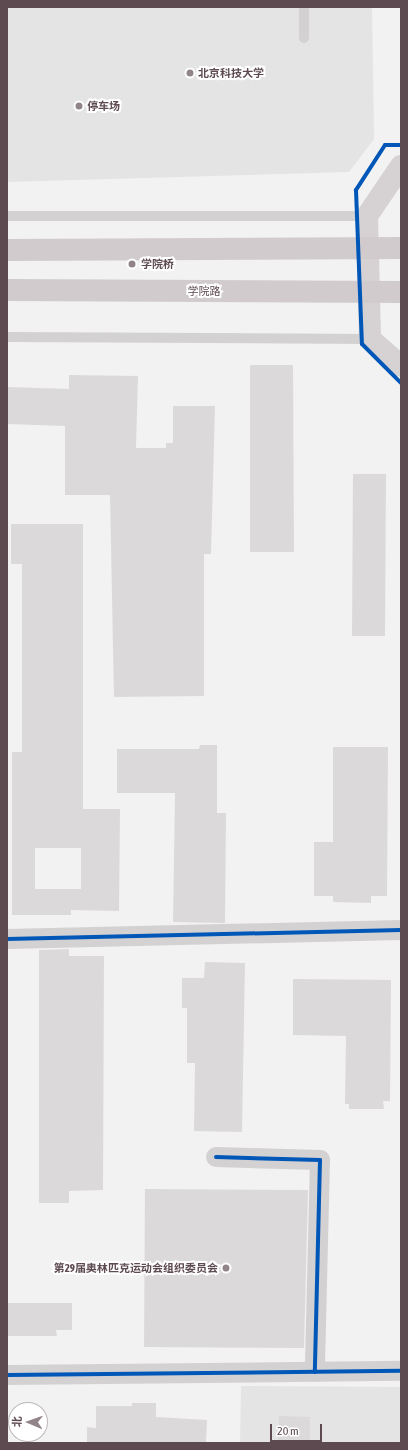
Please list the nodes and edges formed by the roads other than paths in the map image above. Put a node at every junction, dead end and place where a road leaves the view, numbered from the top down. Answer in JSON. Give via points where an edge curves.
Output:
{"nodes":[{"id":1,"x":304,"y":7,"type":"edge"},
{"id":2,"x":304,"y":38,"type":"dead end"},
{"id":3,"x":401,"y":166,"type":"edge"},
{"id":4,"x":7,"y":216,"type":"edge"},
{"id":5,"x":367,"y":216,"type":"junction"},
{"id":6,"x":401,"y":248,"type":"edge"},
{"id":7,"x":7,"y":250,"type":"edge"},
{"id":8,"x":7,"y":290,"type":"edge"},
{"id":9,"x":401,"y":292,"type":"edge"},
{"id":10,"x":7,"y":338,"type":"edge"},
{"id":11,"x":370,"y":339,"type":"junction"},
{"id":12,"x":401,"y":366,"type":"edge"},
{"id":13,"x":401,"y":930,"type":"edge"},
{"id":14,"x":7,"y":939,"type":"edge"},
{"id":15,"x":216,"y":1157,"type":"dead end"},
{"id":16,"x":401,"y":1371,"type":"edge"},
{"id":17,"x":315,"y":1372,"type":"junction"},
{"id":18,"x":7,"y":1376,"type":"edge"}],
"edges":[{"from":1,"to":2,"type":"lane"},
{"from":3,"to":5,"type":"street"},
{"from":4,"to":5,"type":"lane"},
{"from":5,"to":11,"type":"street"},
{"from":6,"to":7,"type":"main road"},
{"from":8,"to":9,"type":"main road","name":"学院路"},
{"from":10,"to":11,"type":"lane"},
{"from":11,"to":12,"type":"street"},
{"from":13,"to":14,"type":"street"},
{"from":15,"to":17,"type":"street","via":[[320,1160]]},
{"from":16,"to":17,"type":"street"},
{"from":17,"to":18,"type":"street"}]}
